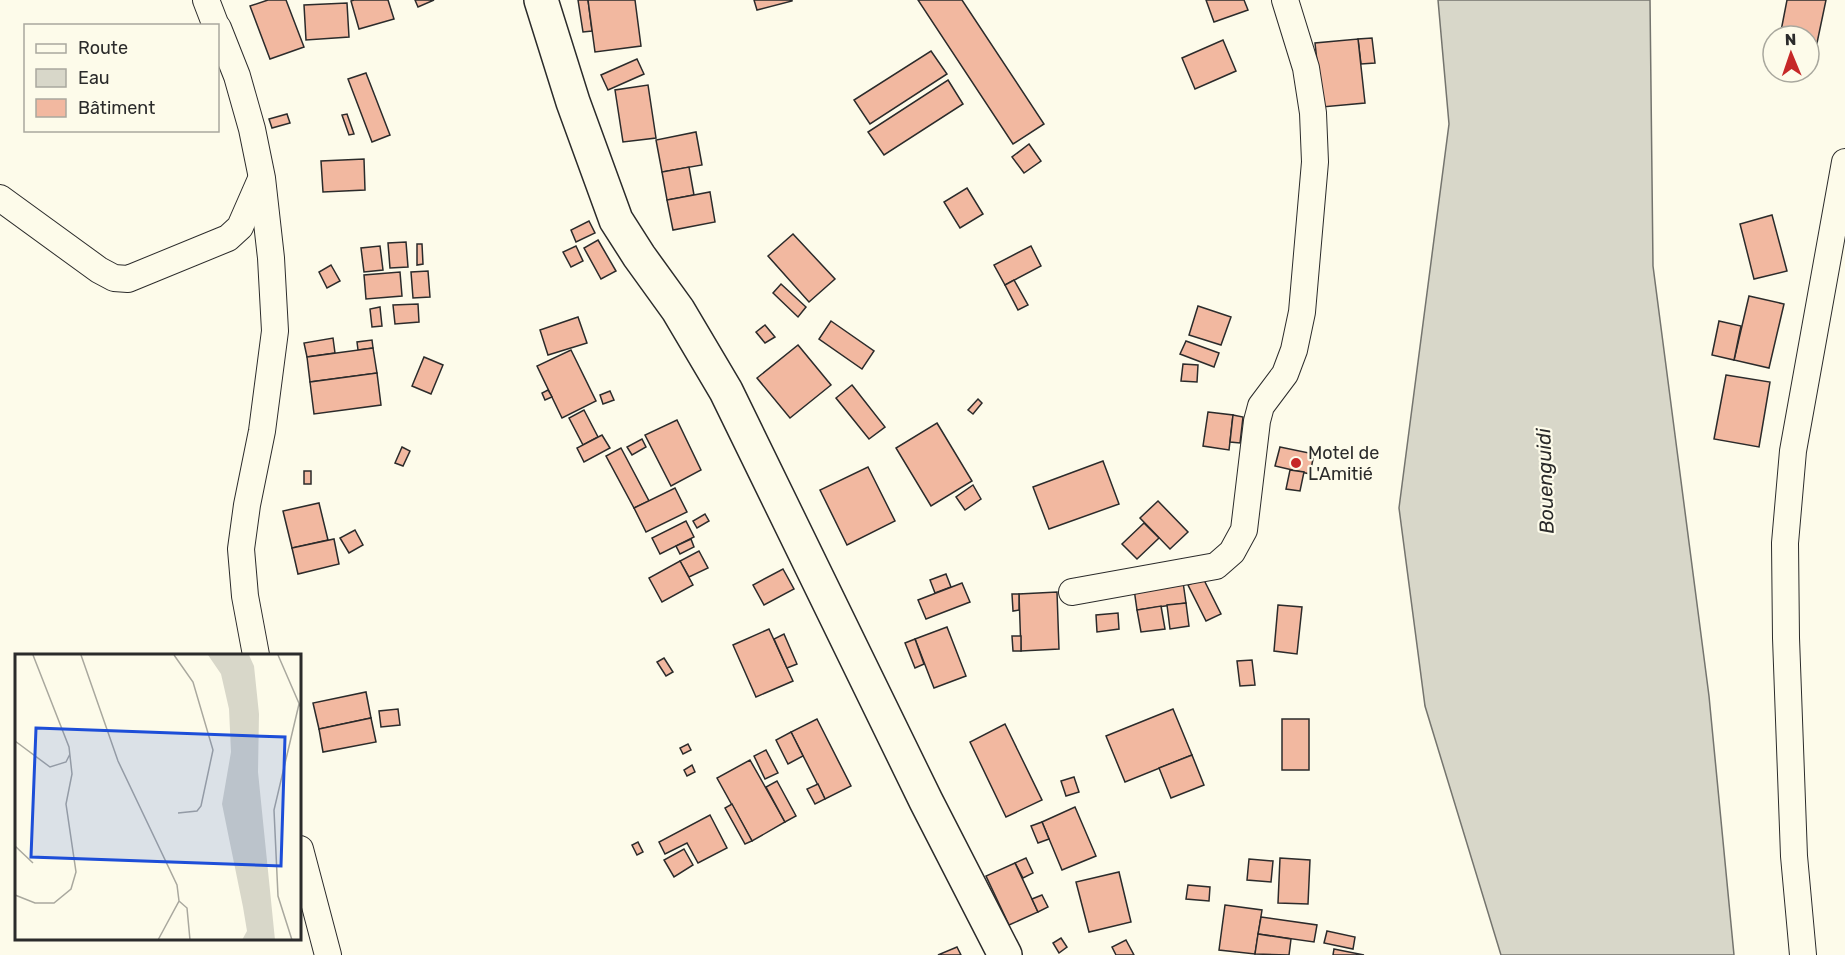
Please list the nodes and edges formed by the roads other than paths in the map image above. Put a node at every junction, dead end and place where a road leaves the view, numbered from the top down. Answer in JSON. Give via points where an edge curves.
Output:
{"nodes":[{"id":1,"x":206,"y":0,"type":"edge"},
{"id":2,"x":541,"y":0,"type":"edge"},
{"id":3,"x":1285,"y":0,"type":"edge"},
{"id":4,"x":216,"y":24,"type":"edge"},
{"id":5,"x":219,"y":32,"type":"edge"},
{"id":6,"x":1845,"y":162,"type":"edge"},
{"id":7,"x":262,"y":178,"type":"junction"},
{"id":8,"x":0,"y":198,"type":"edge"},
{"id":9,"x":1072,"y":592,"type":"dead end"},
{"id":10,"x":256,"y":654,"type":"edge"},
{"id":11,"x":302,"y":857,"type":"edge"},
{"id":12,"x":328,"y":955,"type":"edge"},
{"id":13,"x":1005,"y":955,"type":"edge"},
{"id":14,"x":1803,"y":955,"type":"edge"}],
"edges":[{"from":1,"to":4,"type":"street"},
{"from":2,"to":13,"type":"main road","via":[[616,220],[678,310],[726,391]]},
{"from":3,"to":9,"type":"street","via":[[1306,68],[1313,113],[1311,221],[1294,350],[1285,374],[1261,406],[1244,530],[1232,552],[1216,566]]},
{"from":5,"to":7,"type":"street","via":[[237,76]]},
{"from":6,"to":14,"type":"street","via":[[1793,451],[1785,543],[1794,856]]},
{"from":7,"to":8,"type":"street","via":[[240,227],[228,238],[128,279],[114,279],[99,270]]},
{"from":7,"to":10,"type":"street","via":[[275,331],[241,549]]},
{"from":11,"to":12,"type":"street"}]}
